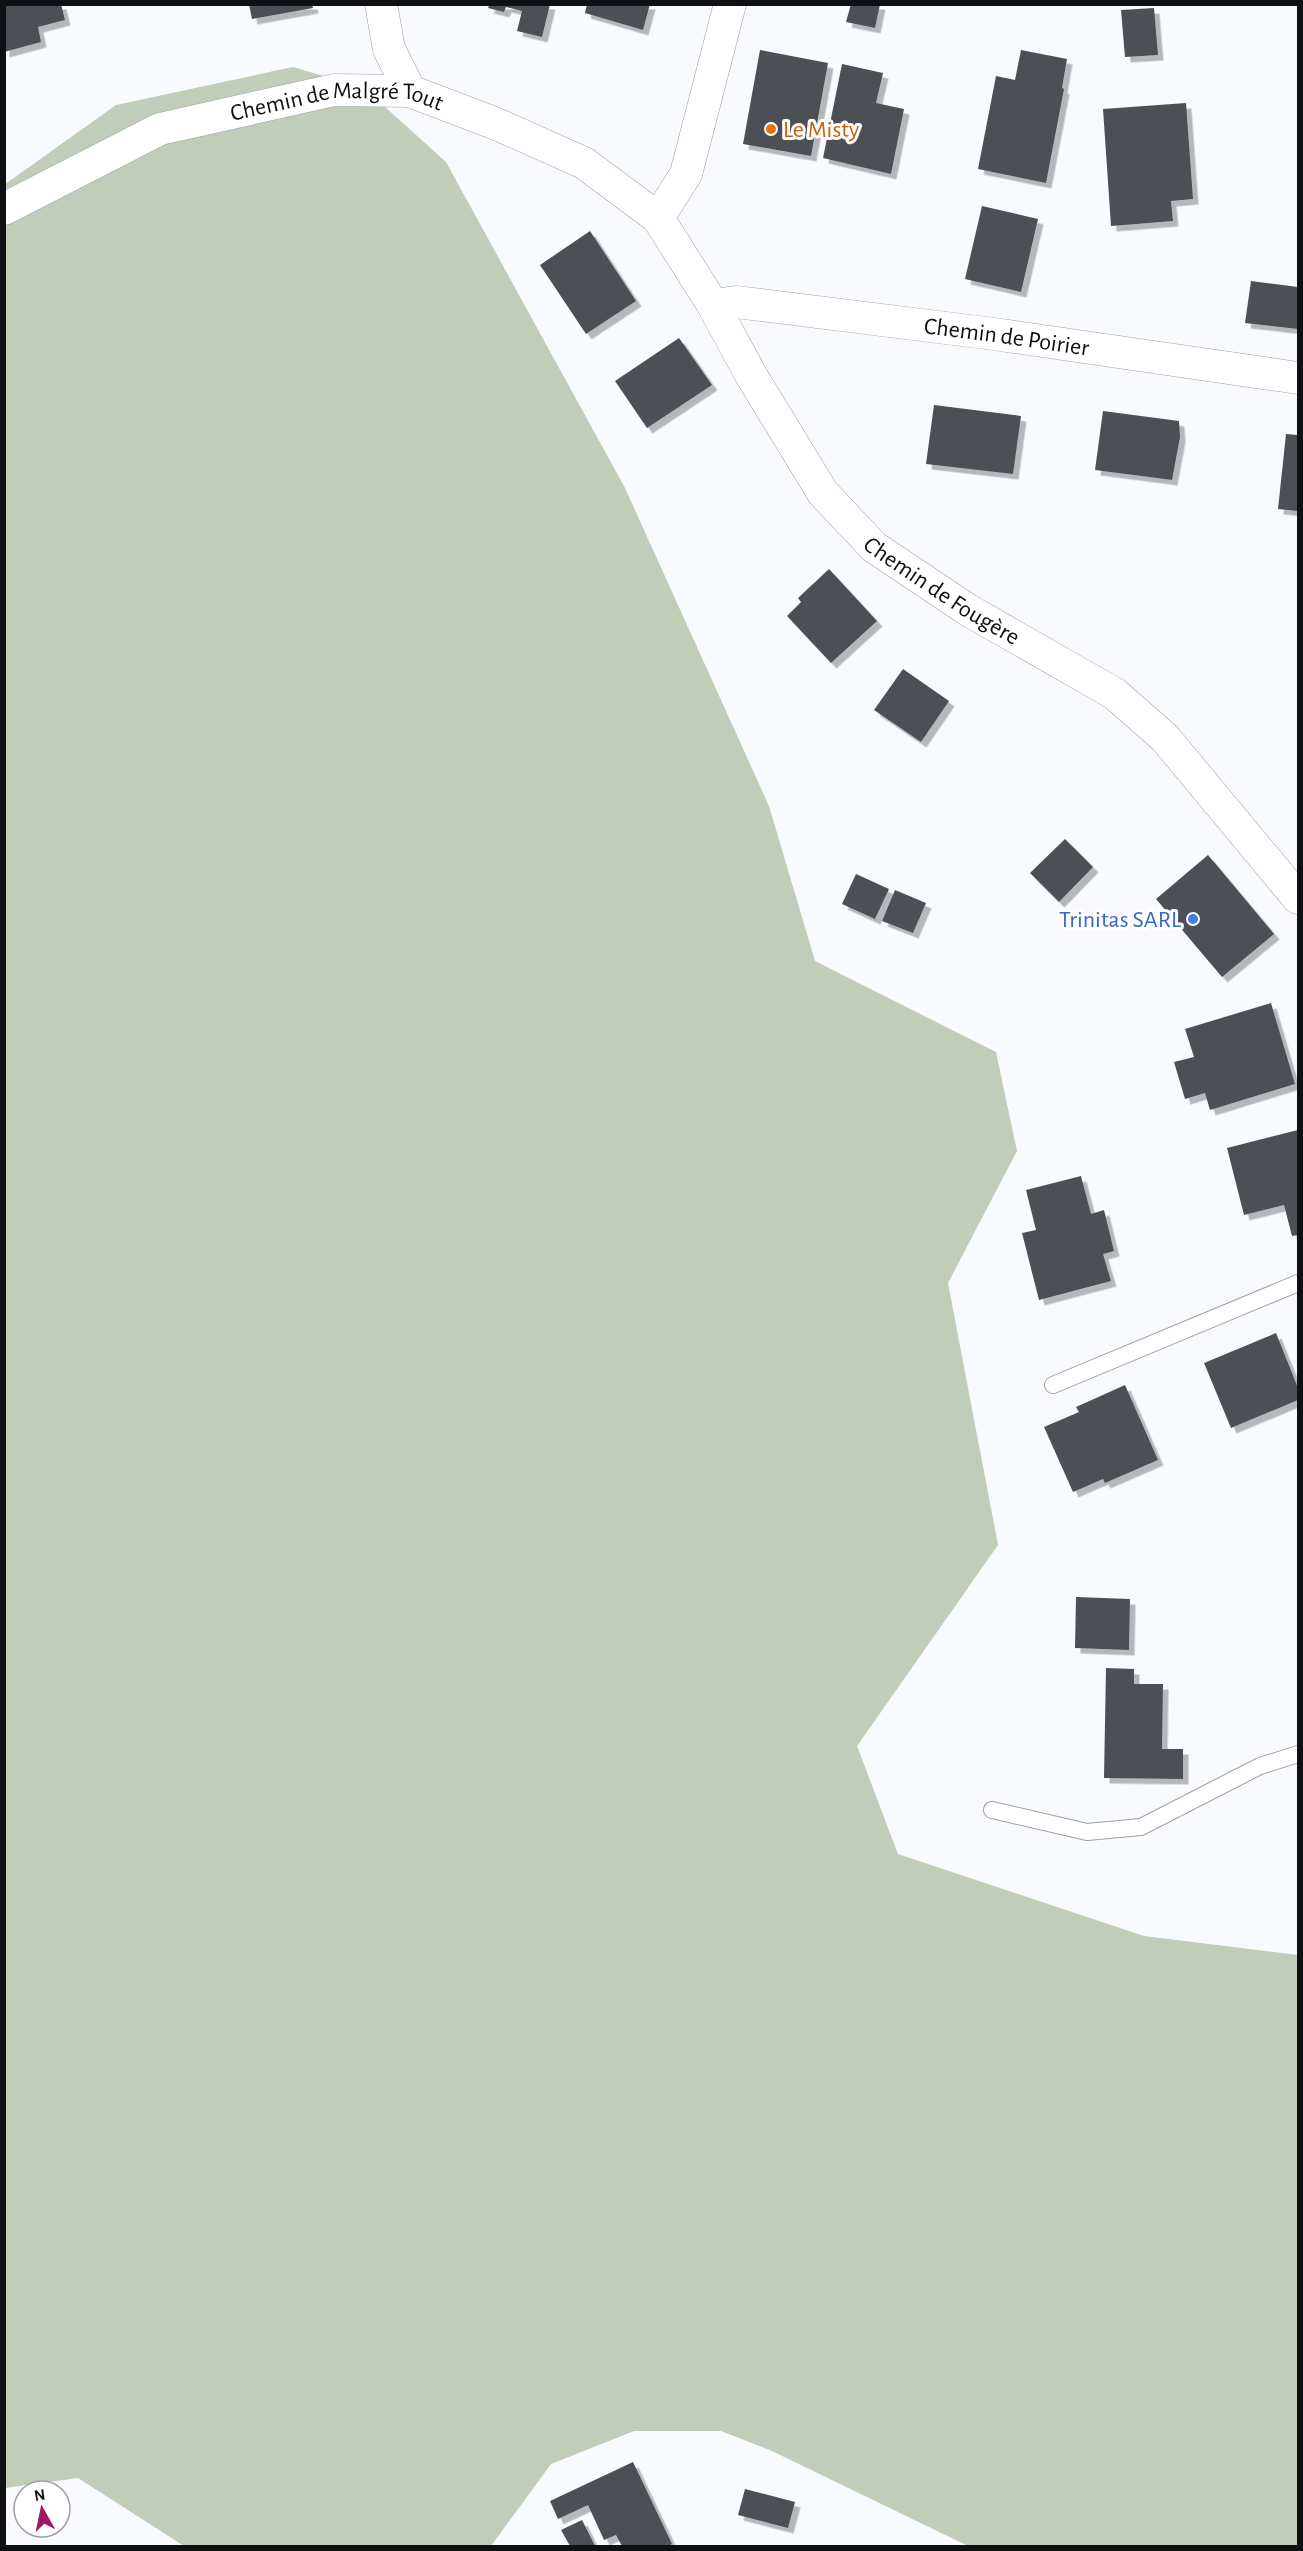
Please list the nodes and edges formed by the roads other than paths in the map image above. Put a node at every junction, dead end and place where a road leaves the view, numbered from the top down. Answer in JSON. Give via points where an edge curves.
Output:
{"nodes":[{"id":1,"x":381,"y":4,"type":"edge"},
{"id":2,"x":730,"y":4,"type":"edge"},
{"id":3,"x":410,"y":91,"type":"junction"},
{"id":4,"x":4,"y":208,"type":"edge"},
{"id":5,"x":658,"y":218,"type":"junction"},
{"id":6,"x":713,"y":305,"type":"junction"},
{"id":7,"x":1299,"y":378,"type":"edge"},
{"id":8,"x":1299,"y":898,"type":"edge"},
{"id":9,"x":1299,"y":1283,"type":"edge"},
{"id":10,"x":1053,"y":1385,"type":"dead end"},
{"id":11,"x":1299,"y":1754,"type":"edge"},
{"id":12,"x":992,"y":1810,"type":"dead end"}],
"edges":[{"from":1,"to":3,"type":"street","via":[[389,49]]},
{"from":2,"to":5,"type":"street","via":[[686,174]]},
{"from":3,"to":4,"type":"street","name":"Chemin de Malgré Tout","via":[[334,90],[159,129]]},
{"from":3,"to":5,"type":"street","name":"Chemin de Malgré Tout","via":[[499,124],[584,163]]},
{"from":5,"to":6,"type":"street","name":"Chemin de Fougère"},
{"from":6,"to":7,"type":"street","name":"Chemin de Poirier","via":[[748,303]]},
{"from":6,"to":8,"type":"street","name":"Chemin de Fougère","via":[[823,493],[874,547],[968,610],[1115,694],[1165,738]]},
{"from":9,"to":10,"type":"lane"},
{"from":11,"to":12,"type":"lane","via":[[1260,1766],[1141,1827],[1088,1833]]}]}
